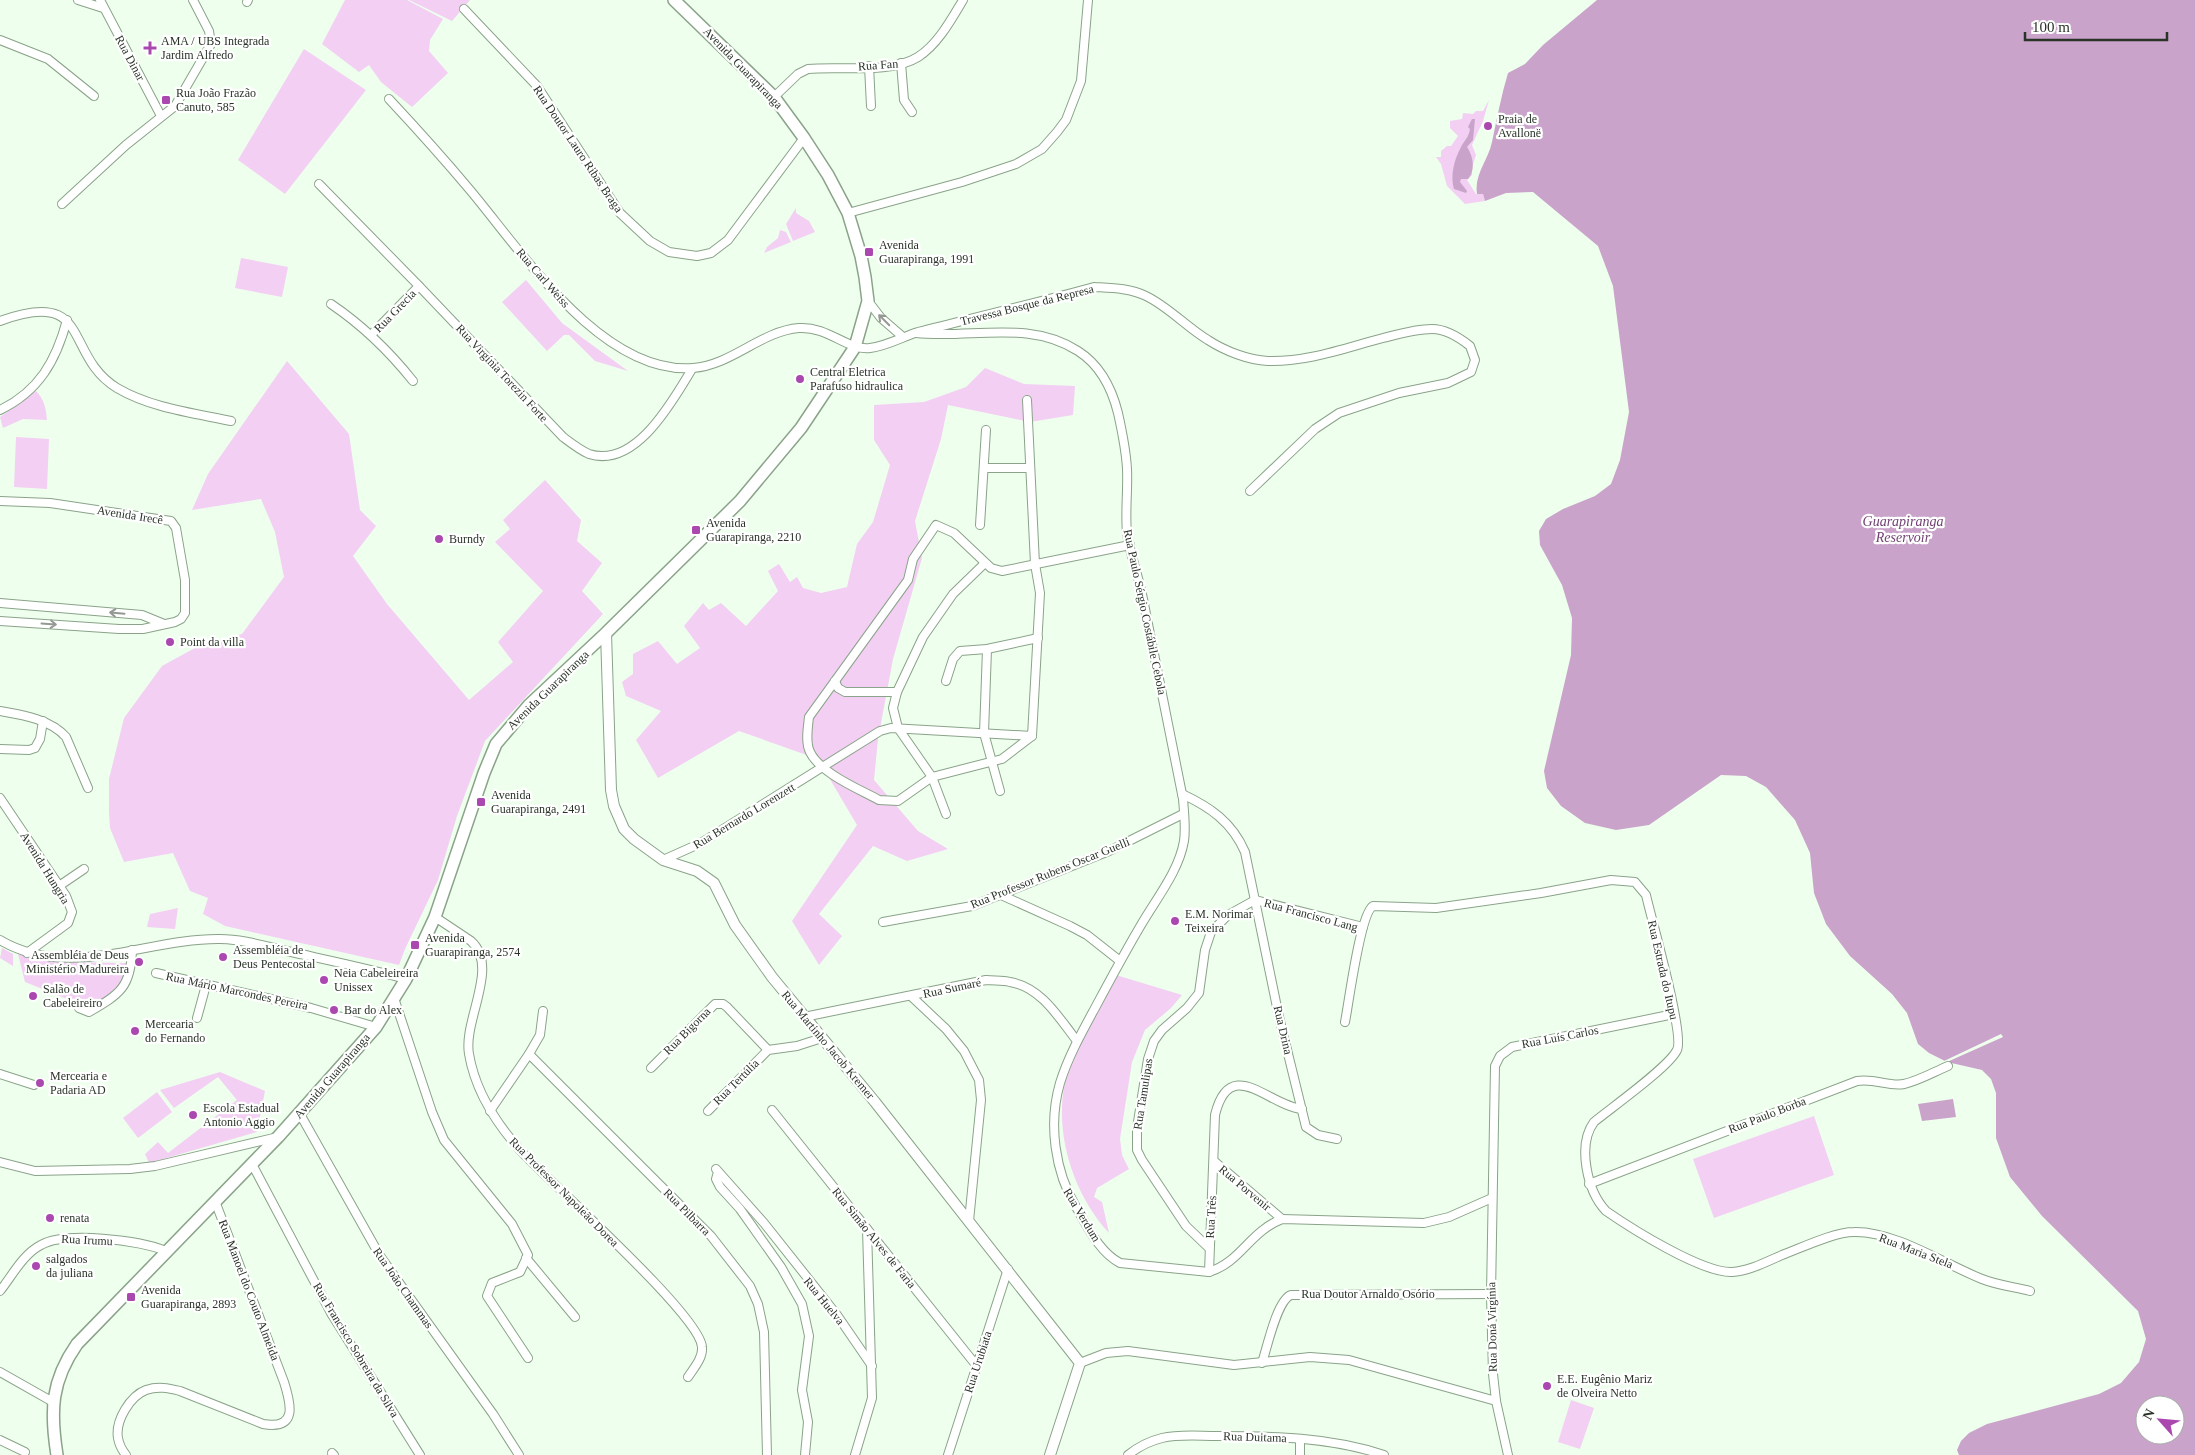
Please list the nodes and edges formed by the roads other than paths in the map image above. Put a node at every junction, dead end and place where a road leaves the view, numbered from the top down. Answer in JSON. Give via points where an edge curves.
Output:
{"nodes":[{"id":1,"x":78,"y":0,"type":"edge"},
{"id":2,"x":193,"y":0,"type":"edge"},
{"id":3,"x":674,"y":0,"type":"edge"},
{"id":4,"x":963,"y":0,"type":"edge"},
{"id":5,"x":1088,"y":0,"type":"edge"},
{"id":6,"x":102,"y":4,"type":"edge"},
{"id":7,"x":464,"y":9,"type":"dead end"},
{"id":8,"x":0,"y":40,"type":"edge"},
{"id":9,"x":901,"y":63,"type":"junction"},
{"id":10,"x":869,"y":66,"type":"junction"},
{"id":11,"x":94,"y":96,"type":"dead end"},
{"id":12,"x":774,"y":97,"type":"junction"},
{"id":13,"x":390,"y":99,"type":"dead end"},
{"id":14,"x":871,"y":106,"type":"dead end"},
{"id":15,"x":912,"y":112,"type":"dead end"},
{"id":16,"x":161,"y":116,"type":"junction"},
{"id":17,"x":804,"y":138,"type":"junction"},
{"id":18,"x":319,"y":184,"type":"dead end"},
{"id":19,"x":62,"y":204,"type":"dead end"},
{"id":20,"x":848,"y":214,"type":"junction"},
{"id":21,"x":420,"y":286,"type":"junction"},
{"id":22,"x":868,"y":301,"type":"junction"},
{"id":23,"x":331,"y":304,"type":"dead end"},
{"id":24,"x":0,"y":320,"type":"edge"},
{"id":25,"x":67,"y":320,"type":"junction"},
{"id":26,"x":916,"y":333,"type":"junction"},
{"id":27,"x":371,"y":335,"type":"junction"},
{"id":28,"x":903,"y":337,"type":"junction"},
{"id":29,"x":855,"y":347,"type":"junction"},
{"id":30,"x":692,"y":368,"type":"junction"},
{"id":31,"x":413,"y":381,"type":"dead end"},
{"id":32,"x":1027,"y":400,"type":"dead end"},
{"id":33,"x":0,"y":410,"type":"edge"},
{"id":34,"x":231,"y":421,"type":"dead end"},
{"id":35,"x":986,"y":430,"type":"dead end"},
{"id":36,"x":984,"y":468,"type":"junction"},
{"id":37,"x":1030,"y":468,"type":"junction"},
{"id":38,"x":1250,"y":491,"type":"dead end"},
{"id":39,"x":0,"y":501,"type":"edge"},
{"id":40,"x":980,"y":525,"type":"dead end"},
{"id":41,"x":1130,"y":545,"type":"junction"},
{"id":42,"x":986,"y":563,"type":"junction"},
{"id":43,"x":1035,"y":564,"type":"junction"},
{"id":44,"x":0,"y":603,"type":"edge"},
{"id":45,"x":0,"y":621,"type":"edge"},
{"id":46,"x":164,"y":624,"type":"junction"},
{"id":47,"x":606,"y":633,"type":"junction"},
{"id":48,"x":1038,"y":638,"type":"junction"},
{"id":49,"x":987,"y":649,"type":"junction"},
{"id":50,"x":834,"y":681,"type":"junction"},
{"id":51,"x":946,"y":681,"type":"dead end"},
{"id":52,"x":897,"y":692,"type":"junction"},
{"id":53,"x":0,"y":711,"type":"edge"},
{"id":54,"x":43,"y":721,"type":"junction"},
{"id":55,"x":898,"y":728,"type":"junction"},
{"id":56,"x":984,"y":733,"type":"junction"},
{"id":57,"x":1032,"y":736,"type":"junction"},
{"id":58,"x":0,"y":749,"type":"edge"},
{"id":59,"x":992,"y":762,"type":"junction"},
{"id":60,"x":823,"y":768,"type":"junction"},
{"id":61,"x":932,"y":777,"type":"junction"},
{"id":62,"x":88,"y":788,"type":"dead end"},
{"id":63,"x":1000,"y":790,"type":"dead end"},
{"id":64,"x":1182,"y":794,"type":"junction"},
{"id":65,"x":0,"y":798,"type":"edge"},
{"id":66,"x":946,"y":814,"type":"dead end"},
{"id":67,"x":1183,"y":814,"type":"junction"},
{"id":68,"x":663,"y":860,"type":"junction"},
{"id":69,"x":84,"y":869,"type":"dead end"},
{"id":70,"x":58,"y":886,"type":"junction"},
{"id":71,"x":1000,"y":896,"type":"junction"},
{"id":72,"x":1255,"y":900,"type":"junction"},
{"id":73,"x":435,"y":916,"type":"junction"},
{"id":74,"x":883,"y":922,"type":"dead end"},
{"id":75,"x":1363,"y":927,"type":"junction"},
{"id":76,"x":0,"y":940,"type":"edge"},
{"id":77,"x":132,"y":950,"type":"junction"},
{"id":78,"x":28,"y":953,"type":"junction"},
{"id":79,"x":1120,"y":961,"type":"junction"},
{"id":80,"x":156,"y":973,"type":"dead end"},
{"id":81,"x":406,"y":979,"type":"junction"},
{"id":82,"x":206,"y":984,"type":"junction"},
{"id":83,"x":911,"y":996,"type":"junction"},
{"id":84,"x":394,"y":998,"type":"junction"},
{"id":85,"x":79,"y":1008,"type":"dead end"},
{"id":86,"x":543,"y":1011,"type":"dead end"},
{"id":87,"x":1674,"y":1014,"type":"junction"},
{"id":88,"x":804,"y":1017,"type":"junction"},
{"id":89,"x":197,"y":1018,"type":"dead end"},
{"id":90,"x":1345,"y":1022,"type":"dead end"},
{"id":91,"x":376,"y":1027,"type":"junction"},
{"id":92,"x":822,"y":1038,"type":"junction"},
{"id":93,"x":1077,"y":1041,"type":"junction"},
{"id":94,"x":768,"y":1050,"type":"junction"},
{"id":95,"x":530,"y":1054,"type":"junction"},
{"id":96,"x":1948,"y":1066,"type":"dead end"},
{"id":97,"x":651,"y":1068,"type":"dead end"},
{"id":98,"x":0,"y":1074,"type":"edge"},
{"id":99,"x":34,"y":1085,"type":"dead end"},
{"id":100,"x":1302,"y":1109,"type":"junction"},
{"id":101,"x":772,"y":1110,"type":"dead end"},
{"id":102,"x":490,"y":1111,"type":"junction"},
{"id":103,"x":708,"y":1111,"type":"dead end"},
{"id":104,"x":300,"y":1114,"type":"junction"},
{"id":105,"x":278,"y":1137,"type":"junction"},
{"id":106,"x":1337,"y":1139,"type":"dead end"},
{"id":107,"x":0,"y":1162,"type":"edge"},
{"id":108,"x":1214,"y":1162,"type":"junction"},
{"id":109,"x":252,"y":1164,"type":"junction"},
{"id":110,"x":1589,"y":1184,"type":"junction"},
{"id":111,"x":1492,"y":1198,"type":"junction"},
{"id":112,"x":215,"y":1201,"type":"junction"},
{"id":113,"x":1282,"y":1219,"type":"junction"},
{"id":114,"x":969,"y":1221,"type":"junction"},
{"id":115,"x":867,"y":1229,"type":"junction"},
{"id":116,"x":1209,"y":1248,"type":"junction"},
{"id":117,"x":166,"y":1251,"type":"junction"},
{"id":118,"x":526,"y":1258,"type":"junction"},
{"id":119,"x":1687,"y":1259,"type":"joint"},
{"id":120,"x":1008,"y":1269,"type":"junction"},
{"id":121,"x":1209,"y":1272,"type":"junction"},
{"id":122,"x":0,"y":1291,"type":"edge"},
{"id":123,"x":2030,"y":1291,"type":"dead end"},
{"id":124,"x":1491,"y":1294,"type":"junction"},
{"id":125,"x":574,"y":1317,"type":"dead end"},
{"id":126,"x":528,"y":1358,"type":"dead end"},
{"id":127,"x":1080,"y":1363,"type":"junction"},
{"id":128,"x":1262,"y":1363,"type":"junction"},
{"id":129,"x":976,"y":1365,"type":"junction"},
{"id":130,"x":872,"y":1366,"type":"junction"},
{"id":131,"x":0,"y":1372,"type":"edge"},
{"id":132,"x":688,"y":1377,"type":"dead end"},
{"id":133,"x":1496,"y":1401,"type":"junction"},
{"id":134,"x":53,"y":1402,"type":"junction"},
{"id":135,"x":1300,"y":1439,"type":"junction"},
{"id":136,"x":0,"y":1440,"type":"edge"},
{"id":137,"x":25,"y":1452,"type":"dead end"},
{"id":138,"x":58,"y":1455,"type":"edge"},
{"id":139,"x":126,"y":1455,"type":"edge"},
{"id":140,"x":420,"y":1455,"type":"edge"},
{"id":141,"x":519,"y":1455,"type":"edge"},
{"id":142,"x":768,"y":1455,"type":"edge"},
{"id":143,"x":805,"y":1455,"type":"edge"},
{"id":144,"x":855,"y":1455,"type":"edge"},
{"id":145,"x":948,"y":1455,"type":"edge"},
{"id":146,"x":1050,"y":1455,"type":"edge"},
{"id":147,"x":1128,"y":1455,"type":"edge"},
{"id":148,"x":1300,"y":1455,"type":"edge"},
{"id":149,"x":1384,"y":1455,"type":"edge"},
{"id":150,"x":1508,"y":1455,"type":"edge"}],
"edges":[{"from":1,"to":6,"type":"street"},
{"from":2,"to":16,"type":"street","via":[[209,30],[211,44],[172,109]]},
{"from":3,"to":12,"type":"main road","name":"Avenida Guarapiranga"},
{"from":4,"to":9,"type":"street","name":"Rua Fan","via":[[928,48],[918,57]]},
{"from":5,"to":20,"type":"street","via":[[1081,82],[1066,120],[1042,149],[1016,164]]},
{"from":6,"to":16,"type":"street","name":"Rua Dinar"},
{"from":7,"to":17,"type":"street","name":"Rua Doutor Lauro Ribas Braga","via":[[537,86],[620,213],[650,241],[669,252],[697,256],[711,253],[728,240]]},
{"from":8,"to":11,"type":"street","via":[[48,59]]},
{"from":9,"to":10,"type":"street","name":"Rua Fan"},
{"from":9,"to":15,"type":"street","via":[[904,100]]},
{"from":10,"to":12,"type":"street","name":"Rua Fan","via":[[808,69]]},
{"from":10,"to":14,"type":"street"},
{"from":12,"to":17,"type":"main road","name":"Avenida Guarapiranga"},
{"from":13,"to":30,"type":"street","name":"Rua Carl Weiss","via":[[568,307],[609,340],[633,354],[650,362]]},
{"from":16,"to":19,"type":"street"},
{"from":17,"to":20,"type":"main road","name":"Avenida Guarapiranga"},
{"from":18,"to":21,"type":"street","name":"Rua Virgínia Torezin Forte"},
{"from":20,"to":22,"type":"main road","name":"Avenida Guarapiranga","via":[[861,256]]},
{"from":21,"to":27,"type":"street","name":"Rua Grecia"},
{"from":21,"to":30,"type":"street","name":"Rua Virgínia Torezin Forte","via":[[563,437],[589,454],[613,454],[639,441],[668,407]]},
{"from":28,"to":22,"type":"street","one_way":true},
{"from":22,"to":29,"type":"main road","name":"Avenida Guarapiranga"},
{"from":23,"to":27,"type":"street","name":"Rua Grecia"},
{"from":24,"to":25,"type":"street","via":[[37,310],[56,313]]},
{"from":25,"to":33,"type":"street","via":[[57,349],[41,379]]},
{"from":25,"to":34,"type":"street","via":[[102,377],[117,388],[155,404]]},
{"from":26,"to":28,"type":"street","name":"Travessa Bosque da Represa"},
{"from":26,"to":38,"type":"street","name":"Travessa Bosque da Represa","via":[[1094,287],[1123,288],[1146,296],[1208,340],[1258,360],[1311,358],[1433,329],[1446,332],[1470,346],[1475,360],[1471,372],[1448,383],[1399,393],[1339,412],[1315,429]]},
{"from":26,"to":41,"type":"street","name":"Rua Paulo Sérgio Costábile Cebola","via":[[1028,332],[1055,339],[1091,361],[1112,393],[1118,413],[1126,452],[1125,498]]},
{"from":27,"to":31,"type":"street","name":"Rua Grecia"},
{"from":28,"to":29,"type":"street","name":"Travessa Bosque da Represa","via":[[869,349]]},
{"from":29,"to":30,"type":"street","name":"Rua Carl Weiss","via":[[820,330],[800,328],[785,330],[724,360]]},
{"from":29,"to":47,"type":"main road","name":"Avenida Guarapiranga","via":[[801,428],[740,501]]},
{"from":32,"to":37,"type":"street"},
{"from":35,"to":36,"type":"street"},
{"from":36,"to":37,"type":"street"},
{"from":36,"to":40,"type":"street"},
{"from":37,"to":43,"type":"street"},
{"from":39,"to":46,"type":"street","name":"Avenida Irecê","via":[[50,503],[171,521],[176,528],[184,566],[185,612],[181,619]]},
{"from":41,"to":43,"type":"street"},
{"from":41,"to":64,"type":"street","name":"Rua Paulo Sérgio Costábile Cebola"},
{"from":42,"to":43,"type":"street","via":[[1002,571]]},
{"from":42,"to":50,"type":"street","via":[[954,533],[936,526],[913,559],[908,580]]},
{"from":42,"to":52,"type":"street","via":[[953,594],[923,637]]},
{"from":43,"to":48,"type":"street","via":[[1040,593]]},
{"from":46,"to":44,"type":"street","one_way":true,"via":[[142,615]]},
{"from":45,"to":46,"type":"street","one_way":true,"via":[[119,629],[143,629]]},
{"from":47,"to":68,"type":"street","name":"Rua Martinho Jacob Kremer","via":[[614,806],[618,819],[634,839]]},
{"from":47,"to":73,"type":"main road","name":"Avenida Guarapiranga","via":[[529,705],[496,744]]},
{"from":48,"to":49,"type":"street"},
{"from":48,"to":57,"type":"street"},
{"from":49,"to":51,"type":"street","via":[[960,652],[953,659]]},
{"from":49,"to":56,"type":"street"},
{"from":50,"to":52,"type":"street","via":[[845,692]]},
{"from":50,"to":60,"type":"street","via":[[809,717],[810,751]]},
{"from":52,"to":55,"type":"street","via":[[893,708]]},
{"from":53,"to":54,"type":"street"},
{"from":54,"to":58,"type":"street","via":[[35,748]]},
{"from":54,"to":62,"type":"street","via":[[66,738]]},
{"from":55,"to":56,"type":"street","name":"Rua Bernardo Lorenzett"},
{"from":55,"to":60,"type":"street","name":"Rua Bernardo Lorenzett","via":[[880,731]]},
{"from":55,"to":61,"type":"street"},
{"from":56,"to":57,"type":"street","name":"Rua Bernardo Lorenzett"},
{"from":56,"to":59,"type":"street"},
{"from":57,"to":59,"type":"street","via":[[1002,759]]},
{"from":59,"to":61,"type":"street"},
{"from":59,"to":63,"type":"street"},
{"from":60,"to":61,"type":"street","via":[[888,802],[898,802]]},
{"from":60,"to":68,"type":"street","name":"Rua Bernardo Lorenzett","via":[[702,842]]},
{"from":61,"to":66,"type":"street"},
{"from":64,"to":67,"type":"street","name":"Rua Verdum"},
{"from":64,"to":72,"type":"street","via":[[1215,812],[1235,833],[1245,852]]},
{"from":65,"to":70,"type":"street","name":"Avenida Hungria"},
{"from":67,"to":71,"type":"street","name":"Rua Professor Rubens Oscar Guelli","via":[[1109,851]]},
{"from":67,"to":79,"type":"street","name":"Rua Verdum","via":[[1184,840],[1174,867]]},
{"from":68,"to":88,"type":"street","name":"Rua Martinho Jacob Kremer","via":[[697,871],[714,883],[743,938]]},
{"from":69,"to":70,"type":"street"},
{"from":70,"to":78,"type":"street","name":"Avenida Hungria","via":[[70,905],[68,923]]},
{"from":71,"to":74,"type":"street","name":"Rua Professor Rubens Oscar Guelli","via":[[972,906]]},
{"from":71,"to":79,"type":"street","via":[[1087,935]]},
{"from":72,"to":75,"type":"street","name":"Rua Francisco Lang"},
{"from":72,"to":100,"type":"street","name":"Rua Drina"},
{"from":72,"to":116,"type":"street","name":"Rua Tamulipas","via":[[1228,915],[1211,932],[1198,993],[1154,1041],[1148,1059],[1138,1128],[1137,1150],[1142,1160],[1186,1226]]},
{"from":73,"to":81,"type":"main road","name":"Avenida Guarapiranga"},
{"from":73,"to":102,"type":"street","name":"Rua Professor Napoleão Dorea","via":[[476,945],[482,959],[468,1045],[474,1071]]},
{"from":75,"to":87,"type":"street","name":"Rua Estrada do Itupu","via":[[1373,906],[1436,908],[1611,880],[1635,882],[1646,895]]},
{"from":75,"to":90,"type":"street","name":"Rua Francisco Lang"},
{"from":76,"to":78,"type":"street"},
{"from":77,"to":78,"type":"street","via":[[68,959]]},
{"from":77,"to":81,"type":"street","via":[[203,940],[239,940]]},
{"from":77,"to":85,"type":"street","via":[[132,970],[123,989],[90,1012]]},
{"from":79,"to":93,"type":"street","name":"Rua Verdum"},
{"from":80,"to":82,"type":"street","name":"Rua Mário Marcondes Pereira"},
{"from":81,"to":84,"type":"main road","name":"Avenida Guarapiranga"},
{"from":82,"to":89,"type":"street"},
{"from":82,"to":91,"type":"street","name":"Rua Mário Marcondes Pereira"},
{"from":83,"to":88,"type":"street","name":"Rua Sumaré"},
{"from":83,"to":93,"type":"street","name":"Rua Sumaré","via":[[986,980],[1010,982],[1035,992]]},
{"from":83,"to":114,"type":"street","via":[[964,1051],[978,1080],[981,1100]]},
{"from":84,"to":91,"type":"main road","name":"Avenida Guarapiranga"},
{"from":84,"to":118,"type":"street","via":[[444,1140],[512,1224],[528,1255]]},
{"from":86,"to":95,"type":"street","via":[[540,1035]]},
{"from":87,"to":110,"type":"street","name":"Rua Estrada do Itupu","via":[[1679,1044],[1675,1055],[1588,1130],[1585,1139]]},
{"from":87,"to":111,"type":"street","name":"Rua Luís Carlos","via":[[1512,1047],[1500,1056],[1493,1078]]},
{"from":88,"to":92,"type":"street","name":"Rua Martinho Jacob Kremer"},
{"from":91,"to":104,"type":"main road","name":"Avenida Guarapiranga"},
{"from":92,"to":94,"type":"street","name":"Rua Tertúlia"},
{"from":92,"to":114,"type":"street","name":"Rua Martinho Jacob Kremer"},
{"from":93,"to":121,"type":"street","name":"Rua Verdum","via":[[1060,1083],[1055,1106],[1057,1156],[1065,1188],[1092,1234],[1114,1260],[1130,1265]]},
{"from":94,"to":97,"type":"street","name":"Rua Bigorna","via":[[727,1007],[719,1003]]},
{"from":94,"to":103,"type":"street","name":"Rua Tertúlia"},
{"from":95,"to":102,"type":"street"},
{"from":95,"to":142,"type":"street","name":"Rua Pilbarra","via":[[711,1236],[750,1286],[764,1332]]},
{"from":96,"to":110,"type":"street","name":"Rua Paulo Borba","via":[[1904,1084],[1870,1078],[1857,1080]]},
{"from":98,"to":99,"type":"street"},
{"from":100,"to":106,"type":"street","name":"Rua Drina","via":[[1309,1130]]},
{"from":100,"to":108,"type":"street","name":"Rua Porvenir","via":[[1284,1104],[1248,1085],[1231,1088],[1217,1105]]},
{"from":101,"to":115,"type":"street","name":"Rua Simão Alves de Faria"},
{"from":102,"to":132,"type":"street","name":"Rua Professor Napoleão Dorea","via":[[523,1153],[678,1308],[702,1347],[697,1364]]},
{"from":104,"to":105,"type":"main road","name":"Avenida Guarapiranga"},
{"from":104,"to":141,"type":"street","name":"Rua João Chammas","via":[[380,1256]]},
{"from":105,"to":107,"type":"street","via":[[130,1169],[35,1171]]},
{"from":105,"to":109,"type":"main road","name":"Avenida Guarapiranga"},
{"from":108,"to":113,"type":"street","name":"Rua Porvenir"},
{"from":108,"to":116,"type":"street","name":"Rua Três"},
{"from":109,"to":112,"type":"main road","name":"Avenida Guarapiranga"},
{"from":109,"to":140,"type":"street","name":"Rua Francisco Sobreira da Silva","via":[[331,1313]]},
{"from":110,"to":119,"type":"street","name":"Rua Estrada do Itupu","via":[[1606,1211]]},
{"from":111,"to":113,"type":"street","via":[[1449,1217],[1424,1223]]},
{"from":111,"to":124,"type":"street","name":"Rua Doná Virgínia"},
{"from":112,"to":117,"type":"main road","name":"Avenida Guarapiranga"},
{"from":112,"to":139,"type":"street","name":"Rua Manoel do Couto Almeida","via":[[284,1382],[291,1408],[288,1418],[282,1424],[264,1424],[180,1391],[154,1388],[134,1397],[118,1425],[118,1438]]},
{"from":113,"to":121,"type":"street","via":[[1261,1229],[1222,1268]]},
{"from":114,"to":120,"type":"street","name":"Rua Martinho Jacob Kremer"},
{"from":115,"to":129,"type":"street","name":"Rua Simão Alves de Faria"},
{"from":115,"to":130,"type":"street"},
{"from":116,"to":121,"type":"street","name":"Rua Três"},
{"from":117,"to":122,"type":"street","name":"Rua Irumu","via":[[130,1243],[71,1237],[52,1239],[26,1257]]},
{"from":117,"to":134,"type":"main road","name":"Avenida Guarapiranga","via":[[77,1344],[59,1376]]},
{"from":118,"to":125,"type":"street"},
{"from":118,"to":126,"type":"street","via":[[520,1272],[492,1283],[487,1296]]},
{"from":119,"to":123,"type":"street","name":"Rua Maria Stela","via":[[1711,1270],[1732,1272],[1751,1268],[1814,1242],[1853,1232],[1892,1240],[1982,1279]]},
{"from":120,"to":127,"type":"street","name":"Rua Martinho Jacob Kremer"},
{"from":120,"to":129,"type":"street","name":"Rua Urubiata"},
{"from":124,"to":128,"type":"street","name":"Rua Doutor Arnaldo Osório","via":[[1291,1295],[1281,1305]]},
{"from":124,"to":133,"type":"street","name":"Rua Doná Virgínia"},
{"from":127,"to":128,"type":"street","via":[[1106,1353],[1128,1351],[1234,1365]]},
{"from":127,"to":146,"type":"street"},
{"from":128,"to":133,"type":"street","via":[[1310,1357],[1349,1360]]},
{"from":129,"to":145,"type":"street","name":"Rua Urubiata"},
{"from":130,"to":143,"type":"street","name":"Rua Huelva","via":[[836,1314],[716,1170],[720,1186],[766,1246],[802,1304],[809,1336],[802,1390],[808,1422]]},
{"from":130,"to":144,"type":"street","via":[[870,1410]]},
{"from":131,"to":134,"type":"street"},
{"from":133,"to":150,"type":"street","name":"Rua Doná Virgínia"},
{"from":134,"to":138,"type":"main road","name":"Avenida Guarapiranga"},
{"from":135,"to":147,"type":"street","name":"Rua Duitama","via":[[1175,1436],[1150,1442]]},
{"from":135,"to":148,"type":"street"},
{"from":135,"to":149,"type":"street","name":"Rua Duitama","via":[[1328,1441]]},
{"from":136,"to":137,"type":"street"}]}
